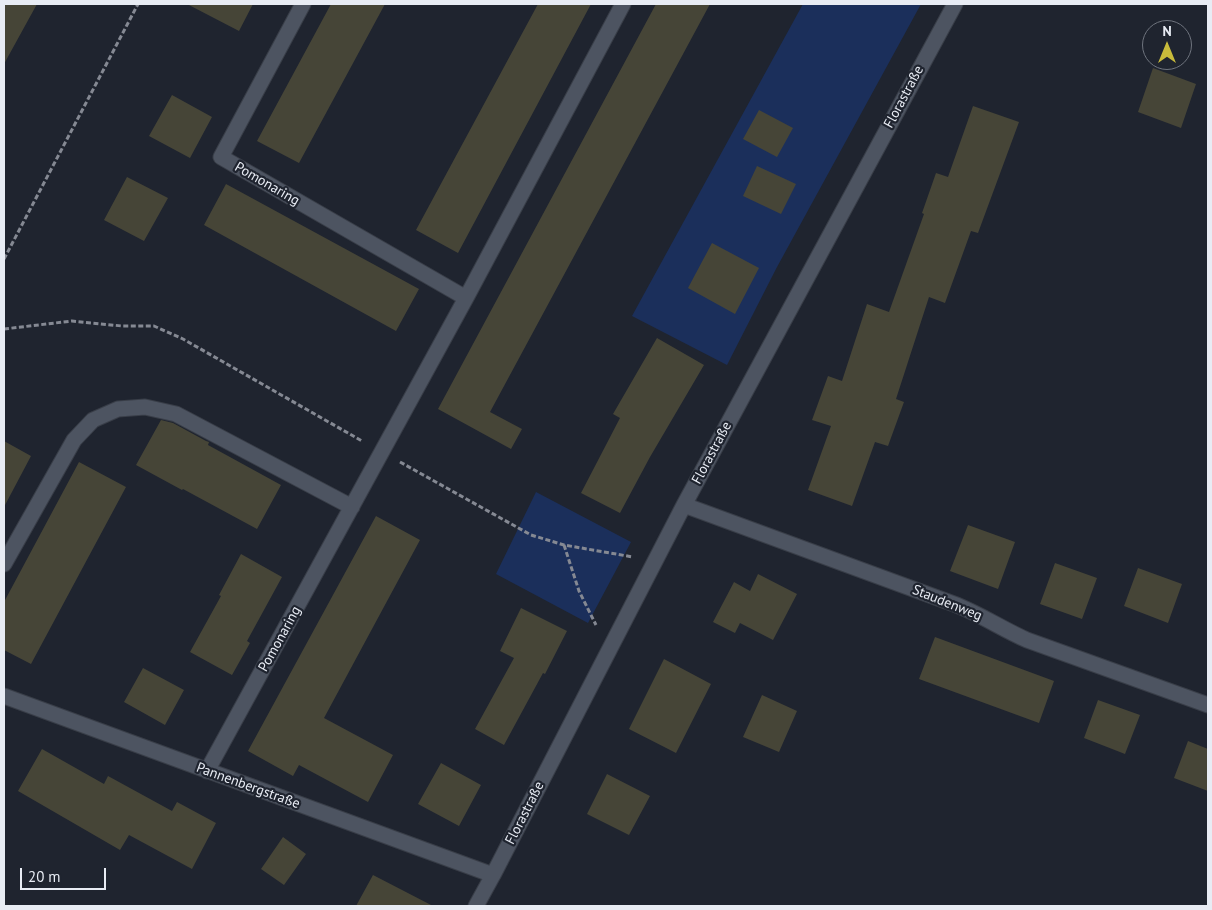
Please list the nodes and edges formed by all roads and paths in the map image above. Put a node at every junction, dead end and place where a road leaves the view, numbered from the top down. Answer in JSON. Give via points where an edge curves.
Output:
{"nodes":[{"id":1,"x":138,"y":4,"type":"edge"},
{"id":2,"x":303,"y":4,"type":"edge"},
{"id":3,"x":623,"y":4,"type":"edge"},
{"id":4,"x":955,"y":4,"type":"edge"},
{"id":5,"x":4,"y":259,"type":"edge"},
{"id":6,"x":466,"y":298,"type":"junction"},
{"id":7,"x":4,"y":329,"type":"edge"},
{"id":8,"x":381,"y":452,"type":"junction"},
{"id":9,"x":684,"y":505,"type":"junction"},
{"id":10,"x":352,"y":507,"type":"junction"},
{"id":11,"x":564,"y":545,"type":"junction"},
{"id":12,"x":655,"y":562,"type":"junction"},
{"id":13,"x":4,"y":564,"type":"edge"},
{"id":14,"x":586,"y":606,"type":"dead end"},
{"id":15,"x":4,"y":696,"type":"edge"},
{"id":16,"x":1208,"y":706,"type":"edge"},
{"id":17,"x":207,"y":771,"type":"junction"},
{"id":18,"x":493,"y":875,"type":"junction"},
{"id":19,"x":476,"y":906,"type":"edge"}],
"edges":[{"from":1,"to":5,"type":"path"},
{"from":2,"to":6,"type":"street","name":"Pomonaring","via":[[221,158]]},
{"from":3,"to":6,"type":"street","name":"Pomonaring"},
{"from":4,"to":9,"type":"street","name":"Florastraße"},
{"from":6,"to":8,"type":"street","name":"Pomonaring"},
{"from":7,"to":8,"type":"path","via":[[72,321],[154,326],[183,339]]},
{"from":8,"to":10,"type":"street","name":"Pomonaring"},
{"from":8,"to":11,"type":"path","via":[[531,535]]},
{"from":9,"to":12,"type":"street","name":"Florastraße"},
{"from":9,"to":16,"type":"street","name":"Staudenweg","via":[[963,607],[1027,640]]},
{"from":10,"to":13,"type":"street","via":[[176,414],[145,406],[118,409],[93,420],[74,440]]},
{"from":10,"to":17,"type":"street","name":"Pomonaring"},
{"from":11,"to":12,"type":"path"},
{"from":11,"to":14,"type":"path"},
{"from":12,"to":18,"type":"street","name":"Florastraße"},
{"from":15,"to":17,"type":"street","name":"Pannenbergstraße"},
{"from":17,"to":18,"type":"street","name":"Pannenbergstraße"},
{"from":18,"to":19,"type":"street","name":"Florastraße"}]}
